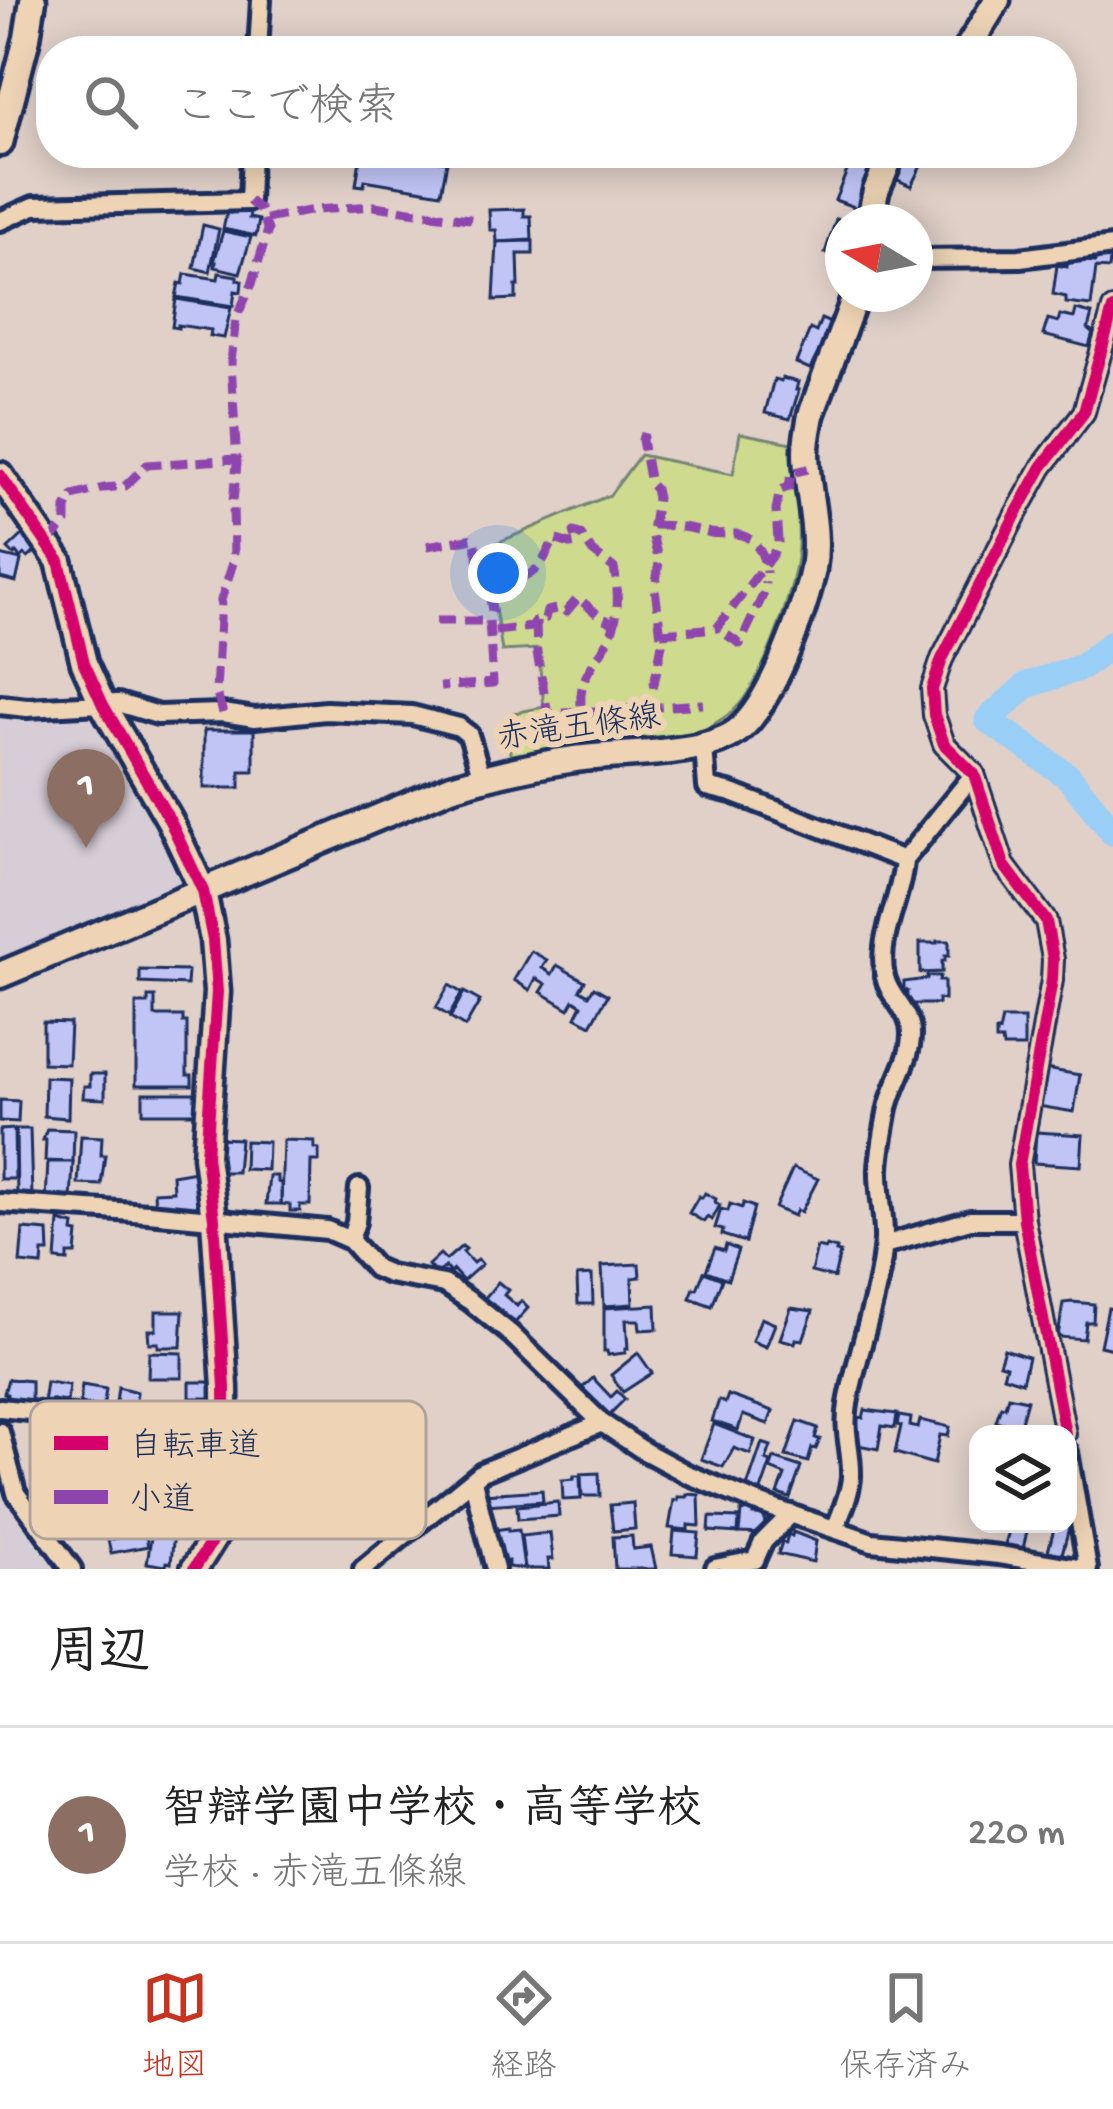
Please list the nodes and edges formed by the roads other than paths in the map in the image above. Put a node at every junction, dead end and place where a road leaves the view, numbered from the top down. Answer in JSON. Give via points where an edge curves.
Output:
{"nodes":[{"id":1,"x":33,"y":0,"type":"edge"},
{"id":2,"x":261,"y":0,"type":"edge"},
{"id":3,"x":997,"y":0,"type":"edge"},
{"id":4,"x":259,"y":36,"type":"edge"},
{"id":5,"x":975,"y":36,"type":"edge"},
{"id":6,"x":0,"y":143,"type":"edge"},
{"id":7,"x":250,"y":168,"type":"edge"},
{"id":8,"x":886,"y":168,"type":"edge"},
{"id":9,"x":873,"y":204,"type":"edge"},
{"id":10,"x":0,"y":221,"type":"edge"},
{"id":11,"x":1113,"y":246,"type":"edge"},
{"id":12,"x":933,"y":259,"type":"edge"},
{"id":13,"x":1113,"y":310,"type":"edge"},
{"id":14,"x":849,"y":312,"type":"edge"},
{"id":15,"x":0,"y":475,"type":"edge"},
{"id":16,"x":0,"y":705,"type":"edge"},
{"id":17,"x":104,"y":705,"type":"junction"},
{"id":18,"x":704,"y":746,"type":"junction"},
{"id":19,"x":974,"y":774,"type":"junction"},
{"id":20,"x":482,"y":778,"type":"junction"},
{"id":21,"x":904,"y":860,"type":"junction"},
{"id":22,"x":202,"y":891,"type":"junction"},
{"id":23,"x":0,"y":975,"type":"edge"},
{"id":24,"x":359,"y":1187,"type":"dead end"},
{"id":25,"x":0,"y":1203,"type":"edge"},
{"id":26,"x":214,"y":1219,"type":"junction"},
{"id":27,"x":1024,"y":1220,"type":"junction"},
{"id":28,"x":350,"y":1240,"type":"junction"},
{"id":29,"x":884,"y":1245,"type":"junction"},
{"id":30,"x":225,"y":1401,"type":"edge"},
{"id":31,"x":0,"y":1408,"type":"edge"},
{"id":32,"x":30,"y":1411,"type":"edge"},
{"id":33,"x":602,"y":1423,"type":"junction"},
{"id":34,"x":1063,"y":1425,"type":"edge"},
{"id":35,"x":0,"y":1432,"type":"edge"},
{"id":36,"x":473,"y":1480,"type":"junction"},
{"id":37,"x":1077,"y":1510,"type":"edge"},
{"id":38,"x":30,"y":1512,"type":"edge"},
{"id":39,"x":791,"y":1514,"type":"junction"},
{"id":40,"x":426,"y":1518,"type":"edge"},
{"id":41,"x":835,"y":1529,"type":"junction"},
{"id":42,"x":50,"y":1539,"type":"edge"},
{"id":43,"x":213,"y":1539,"type":"edge"},
{"id":44,"x":400,"y":1539,"type":"edge"},
{"id":45,"x":715,"y":1568,"type":"edge"},
{"id":46,"x":72,"y":1569,"type":"edge"},
{"id":47,"x":194,"y":1569,"type":"edge"},
{"id":48,"x":363,"y":1569,"type":"edge"},
{"id":49,"x":495,"y":1569,"type":"edge"},
{"id":50,"x":1086,"y":1569,"type":"edge"}],
"edges":[{"from":1,"to":6,"type":"main road"},
{"from":2,"to":4,"type":"street"},
{"from":3,"to":5,"type":"main road"},
{"from":7,"to":10,"type":"street","via":[[248,201],[34,206]]},
{"from":8,"to":9,"type":"main road"},
{"from":11,"to":12,"type":"street"},
{"from":13,"to":19,"type":"street","via":[[1084,412],[1042,466],[932,689],[944,744]]},
{"from":14,"to":18,"type":"main road","name":"赤滝五條線","via":[[807,435],[814,565],[798,621],[757,710],[740,729]]},
{"from":15,"to":17,"type":"main road","via":[[58,561],[84,663]]},
{"from":16,"to":17,"type":"street"},
{"from":17,"to":20,"type":"street","via":[[158,715],[412,715],[469,735]]},
{"from":17,"to":22,"type":"main road"},
{"from":18,"to":20,"type":"main road","name":"赤滝五條線"},
{"from":18,"to":21,"type":"street","via":[[707,788]]},
{"from":19,"to":21,"type":"street"},
{"from":19,"to":27,"type":"street","via":[[1004,866],[1046,921],[1052,958],[1019,1165]]},
{"from":20,"to":22,"type":"main road","name":"赤滝五條線"},
{"from":21,"to":29,"type":"street","via":[[885,980],[912,1032],[890,1093],[878,1170]]},
{"from":22,"to":23,"type":"main road","name":"赤滝五條線"},
{"from":22,"to":26,"type":"main road","via":[[217,992],[206,1156]]},
{"from":24,"to":28,"type":"street"},
{"from":25,"to":26,"type":"street"},
{"from":26,"to":28,"type":"street","via":[[326,1230]]},
{"from":26,"to":30,"type":"main road"},
{"from":27,"to":29,"type":"street","via":[[970,1220]]},
{"from":27,"to":34,"type":"street"},
{"from":28,"to":33,"type":"street","via":[[375,1268],[443,1283],[470,1301]]},
{"from":29,"to":41,"type":"street","via":[[849,1398],[850,1488]]},
{"from":31,"to":32,"type":"street"},
{"from":33,"to":36,"type":"street"},
{"from":33,"to":39,"type":"street","via":[[687,1474]]},
{"from":35,"to":38,"type":"street","via":[[16,1493]]},
{"from":36,"to":40,"type":"street"},
{"from":36,"to":49,"type":"street"},
{"from":37,"to":50,"type":"street"},
{"from":39,"to":41,"type":"street"},
{"from":39,"to":45,"type":"street","via":[[755,1561]]},
{"from":41,"to":50,"type":"street","via":[[872,1542]]},
{"from":42,"to":46,"type":"street"},
{"from":43,"to":47,"type":"main road"},
{"from":44,"to":48,"type":"street"}]}
